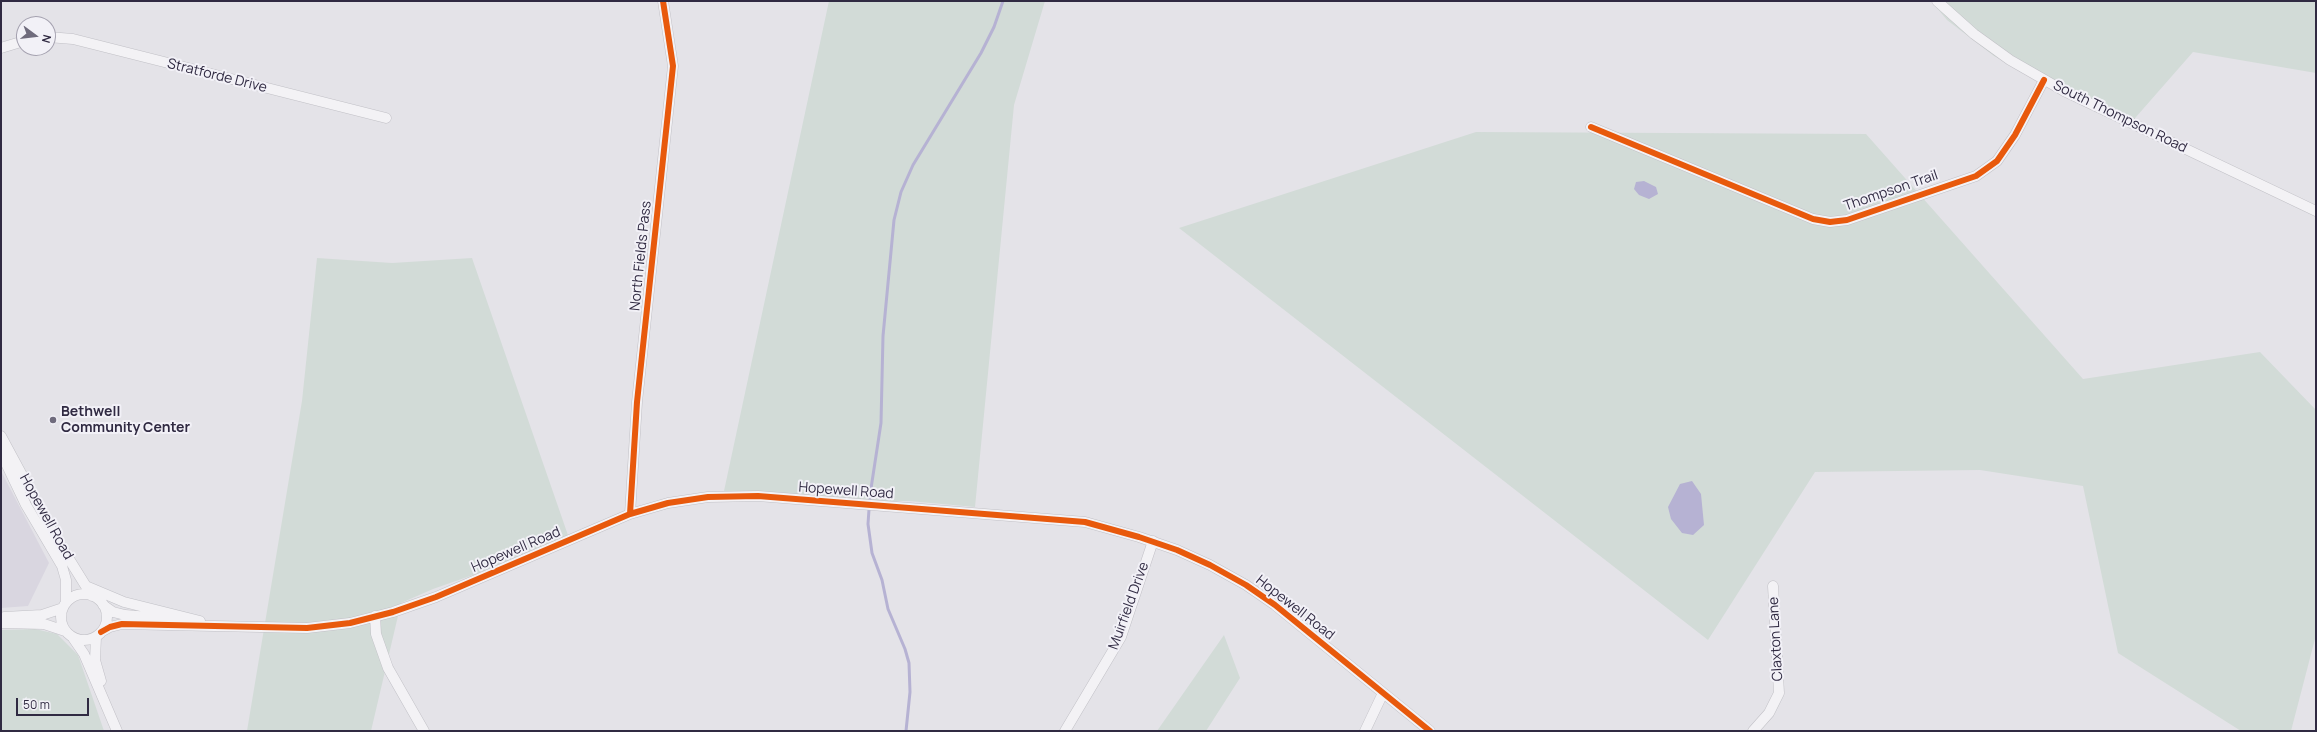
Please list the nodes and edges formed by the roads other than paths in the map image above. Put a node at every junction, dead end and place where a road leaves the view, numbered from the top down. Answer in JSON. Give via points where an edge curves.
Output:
{"nodes":[{"id":1,"x":663,"y":1,"type":"edge"},
{"id":2,"x":1937,"y":1,"type":"edge"},
{"id":3,"x":56,"y":37,"type":"edge"},
{"id":4,"x":16,"y":43,"type":"edge"},
{"id":5,"x":1,"y":48,"type":"edge"},
{"id":6,"x":2044,"y":80,"type":"junction"},
{"id":7,"x":386,"y":118,"type":"dead end"},
{"id":8,"x":1591,"y":127,"type":"dead end"},
{"id":9,"x":2316,"y":211,"type":"edge"},
{"id":10,"x":1,"y":436,"type":"edge"},
{"id":11,"x":1,"y":452,"type":"edge"},
{"id":12,"x":630,"y":514,"type":"junction"},
{"id":13,"x":1153,"y":541,"type":"junction"},
{"id":14,"x":86,"y":586,"type":"junction"},
{"id":15,"x":1773,"y":586,"type":"dead end"},
{"id":16,"x":92,"y":596,"type":"junction"},
{"id":17,"x":64,"y":605,"type":"junction"},
{"id":18,"x":103,"y":605,"type":"junction"},
{"id":19,"x":375,"y":616,"type":"junction"},
{"id":20,"x":1,"y":617,"type":"edge"},
{"id":21,"x":200,"y":621,"type":"junction"},
{"id":22,"x":1,"y":623,"type":"edge"},
{"id":23,"x":218,"y":625,"type":"junction"},
{"id":24,"x":98,"y":634,"type":"junction"},
{"id":25,"x":69,"y":635,"type":"junction"},
{"id":26,"x":1383,"y":693,"type":"junction"},
{"id":27,"x":113,"y":721,"type":"junction"},
{"id":28,"x":1368,"y":721,"type":"junction"},
{"id":29,"x":1425,"y":729,"type":"edge"},
{"id":30,"x":117,"y":731,"type":"edge"},
{"id":31,"x":424,"y":731,"type":"edge"},
{"id":32,"x":1065,"y":731,"type":"edge"},
{"id":33,"x":1365,"y":731,"type":"edge"},
{"id":34,"x":1374,"y":731,"type":"edge"},
{"id":35,"x":1753,"y":731,"type":"edge"}],
"edges":[{"from":1,"to":12,"type":"street","name":"North Fields Pass","via":[[673,66],[637,402]]},
{"from":2,"to":6,"type":"street","name":"South Thompson Road","via":[[1974,34]]},
{"from":3,"to":7,"type":"street","name":"Stratforde Drive","via":[[73,38]]},
{"from":4,"to":5,"type":"street"},
{"from":6,"to":8,"type":"street","name":"Thompson Trail","via":[[2015,135],[1997,161],[1976,176],[1847,220],[1830,222],[1813,219]]},
{"from":6,"to":9,"type":"street","name":"South Thompson Road"},
{"from":10,"to":14,"type":"street","name":"Hopewell Road","via":[[56,538]]},
{"from":11,"to":17,"type":"street","name":"Hopewell Road","via":[[26,505],[62,566],[66,580]]},
{"from":12,"to":13,"type":"street","name":"Hopewell Road","via":[[668,503],[708,497],[758,496],[1080,521]]},
{"from":12,"to":19,"type":"street","name":"Hopewell Road","via":[[436,597]]},
{"from":13,"to":26,"type":"street","name":"Hopewell Road","via":[[1210,565],[1275,605]]},
{"from":13,"to":32,"type":"street","name":"Muirfield Drive","via":[[1121,637]]},
{"from":14,"to":16,"type":"street","name":"Hopewell Road"},
{"from":14,"to":21,"type":"street","via":[[124,602]]},
{"from":15,"to":35,"type":"street","name":"Claxton Lane","via":[[1779,693],[1769,713]]},
{"from":16,"to":17,"type":"street","via":[[78,595]]},
{"from":16,"to":18,"type":"street"},
{"from":17,"to":20,"type":"street","via":[[42,615]]},
{"from":17,"to":25,"type":"street","via":[[61,620]]},
{"from":18,"to":21,"type":"street","name":"Hopewell Road","via":[[113,612],[125,615]]},
{"from":18,"to":24,"type":"street","via":[[106,619]]},
{"from":19,"to":23,"type":"street","name":"Hopewell Road","via":[[350,623],[307,628]]},
{"from":19,"to":31,"type":"street","via":[[376,634],[388,668]]},
{"from":21,"to":23,"type":"street","name":"Hopewell Road"},
{"from":22,"to":25,"type":"street","via":[[44,624]]},
{"from":23,"to":24,"type":"street","name":"Hopewell Road","via":[[122,624]]},
{"from":24,"to":25,"type":"street","via":[[88,640]]},
{"from":24,"to":27,"type":"street","via":[[96,664]]},
{"from":25,"to":27,"type":"street","via":[[84,654]]},
{"from":26,"to":28,"type":"street"},
{"from":26,"to":29,"type":"street","name":"Hopewell Road"},
{"from":27,"to":30,"type":"street"},
{"from":28,"to":33,"type":"street"},
{"from":28,"to":34,"type":"street"}]}
